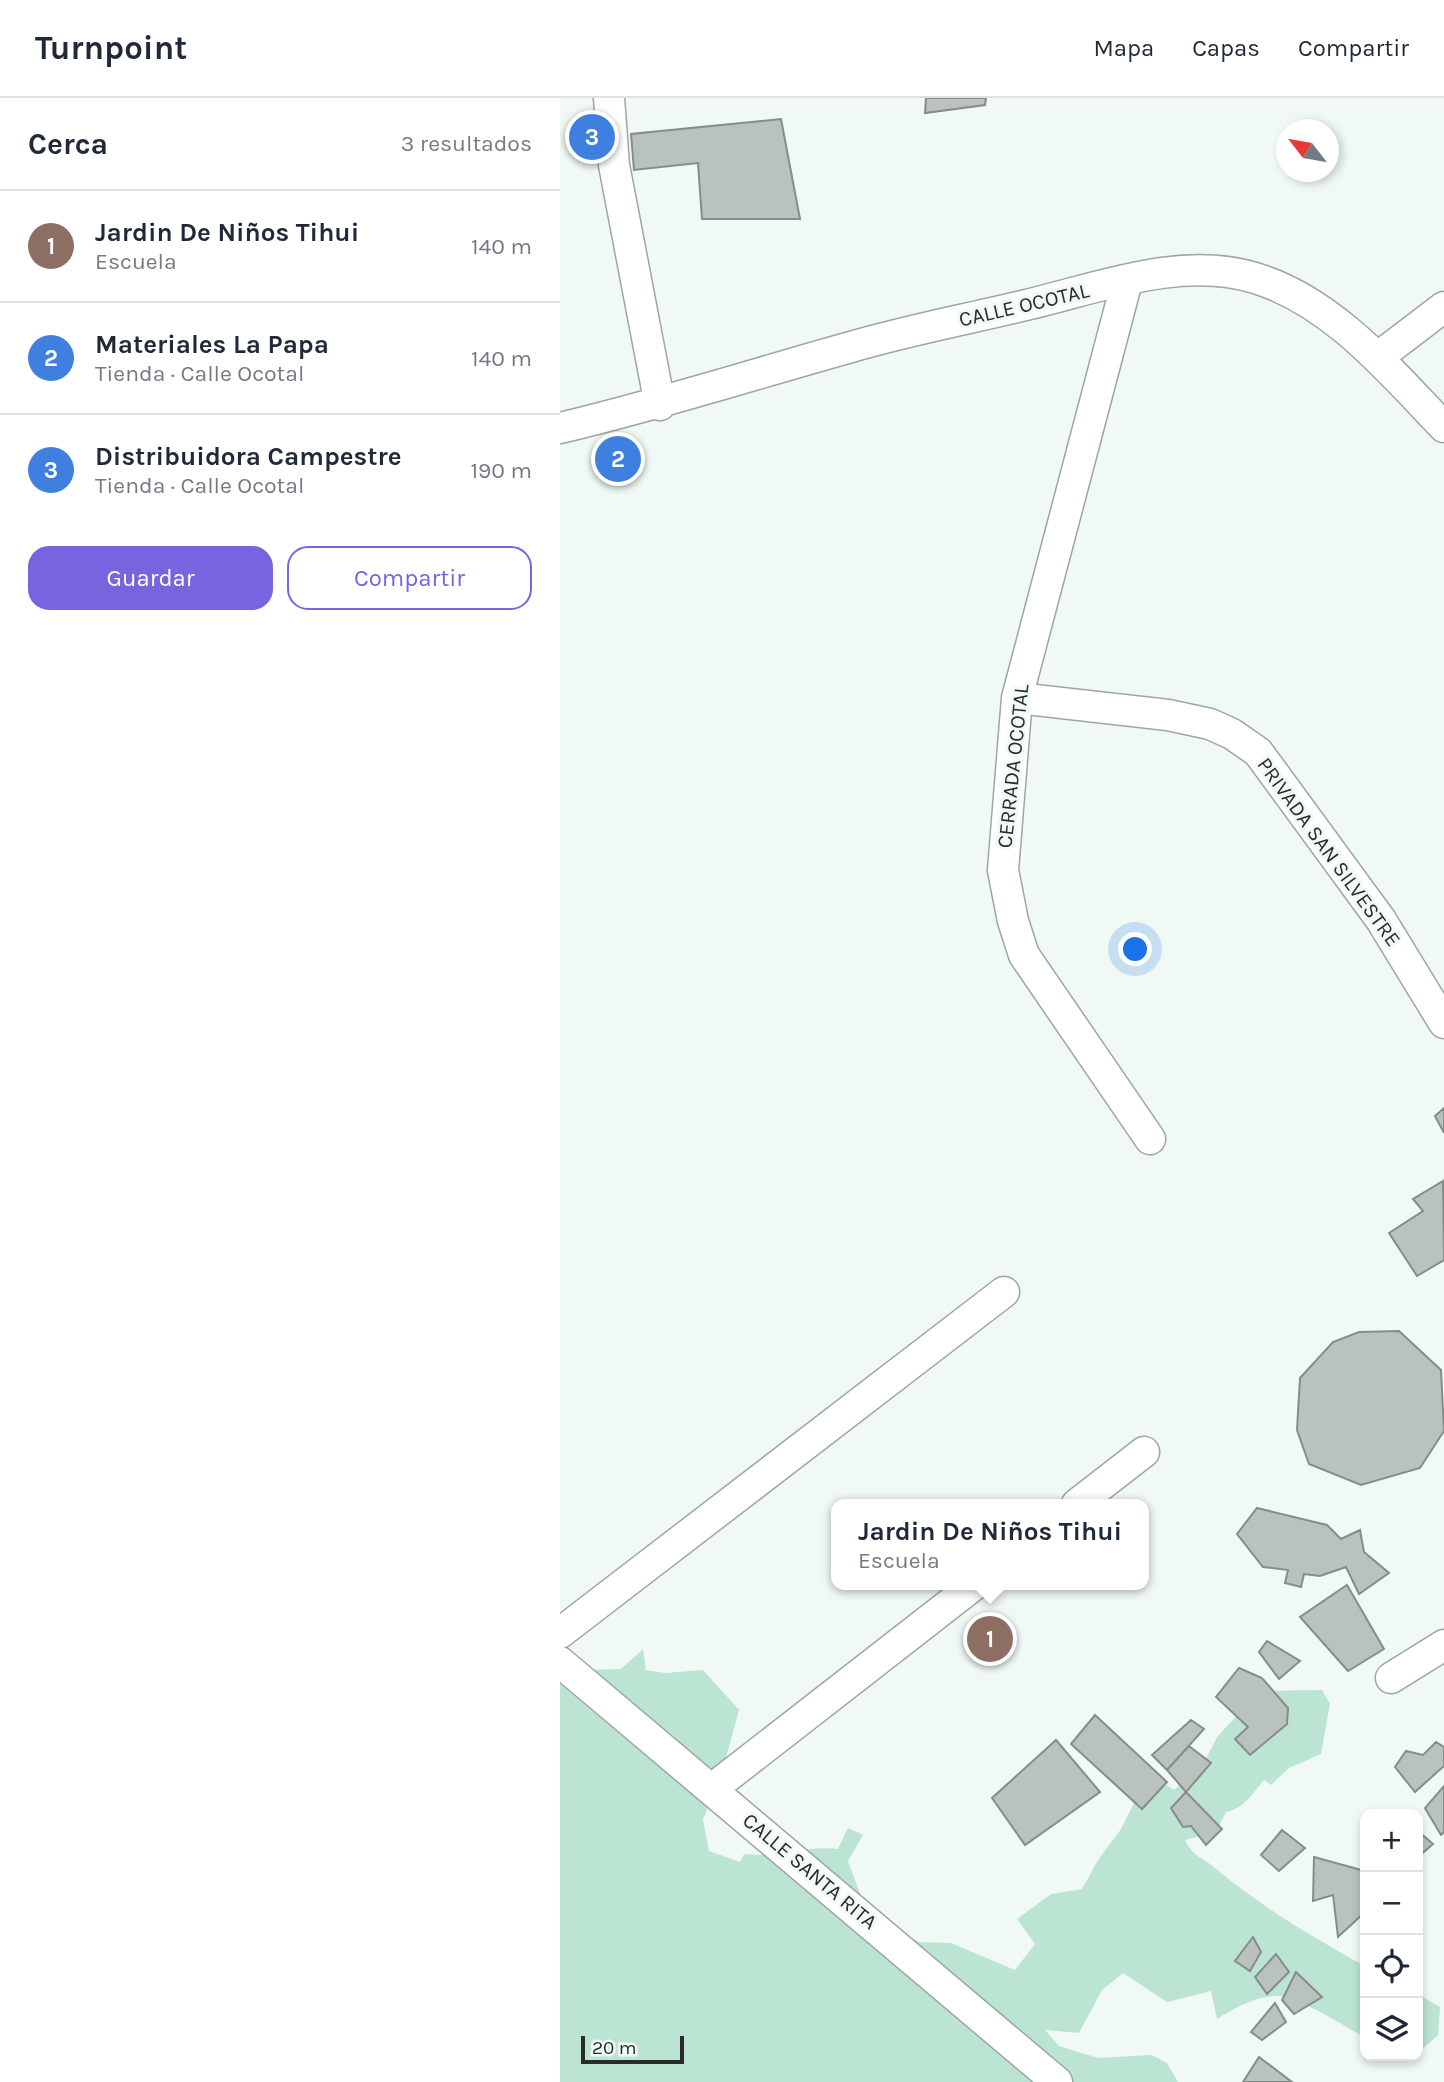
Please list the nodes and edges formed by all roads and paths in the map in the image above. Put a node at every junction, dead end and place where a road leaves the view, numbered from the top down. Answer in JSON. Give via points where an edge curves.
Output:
{"nodes":[{"id":1,"x":609,"y":98,"type":"edge"},
{"id":2,"x":1127,"y":281,"type":"junction"},
{"id":3,"x":1444,"y":307,"type":"edge"},
{"id":4,"x":1377,"y":358,"type":"junction"},
{"id":5,"x":660,"y":405,"type":"junction"},
{"id":6,"x":1444,"y":427,"type":"edge"},
{"id":7,"x":560,"y":429,"type":"edge"},
{"id":8,"x":1017,"y":698,"type":"junction"},
{"id":9,"x":1444,"y":1023,"type":"edge"},
{"id":10,"x":1150,"y":1139,"type":"dead end"},
{"id":11,"x":1004,"y":1292,"type":"dead end"},
{"id":12,"x":1144,"y":1452,"type":"dead end"},
{"id":13,"x":1083,"y":1499,"type":"edge"},
{"id":14,"x":968,"y":1590,"type":"edge"},
{"id":15,"x":560,"y":1633,"type":"edge"},
{"id":16,"x":1444,"y":1645,"type":"edge"},
{"id":17,"x":560,"y":1662,"type":"edge"},
{"id":18,"x":1391,"y":1678,"type":"dead end"},
{"id":19,"x":713,"y":1788,"type":"junction"},
{"id":20,"x":1057,"y":2082,"type":"edge"}],
"edges":[{"from":1,"to":5,"type":"street","via":[[614,165]]},
{"from":2,"to":4,"type":"street","name":"CALLE OCOTAL","via":[[1222,269],[1257,278],[1318,308]]},
{"from":2,"to":5,"type":"street","name":"CALLE OCOTAL","via":[[852,346]]},
{"from":2,"to":8,"type":"street","name":"CERRADA OCOTAL"},
{"from":3,"to":4,"type":"street"},
{"from":4,"to":6,"type":"street","name":"CALLE OCOTAL"},
{"from":5,"to":7,"type":"street","name":"CALLE OCOTAL"},
{"from":8,"to":9,"type":"street","name":"PRIVADA SAN SILVESTRE","via":[[1210,724],[1258,752],[1381,920]]},
{"from":8,"to":10,"type":"street","name":"CERRADA OCOTAL","via":[[1003,870],[1013,921],[1024,955]]},
{"from":11,"to":15,"type":"street"},
{"from":12,"to":13,"type":"street"},
{"from":14,"to":19,"type":"street"},
{"from":16,"to":18,"type":"street"},
{"from":17,"to":19,"type":"street","name":"CALLE SANTA RITA"},
{"from":19,"to":20,"type":"street","name":"CALLE SANTA RITA"}]}
